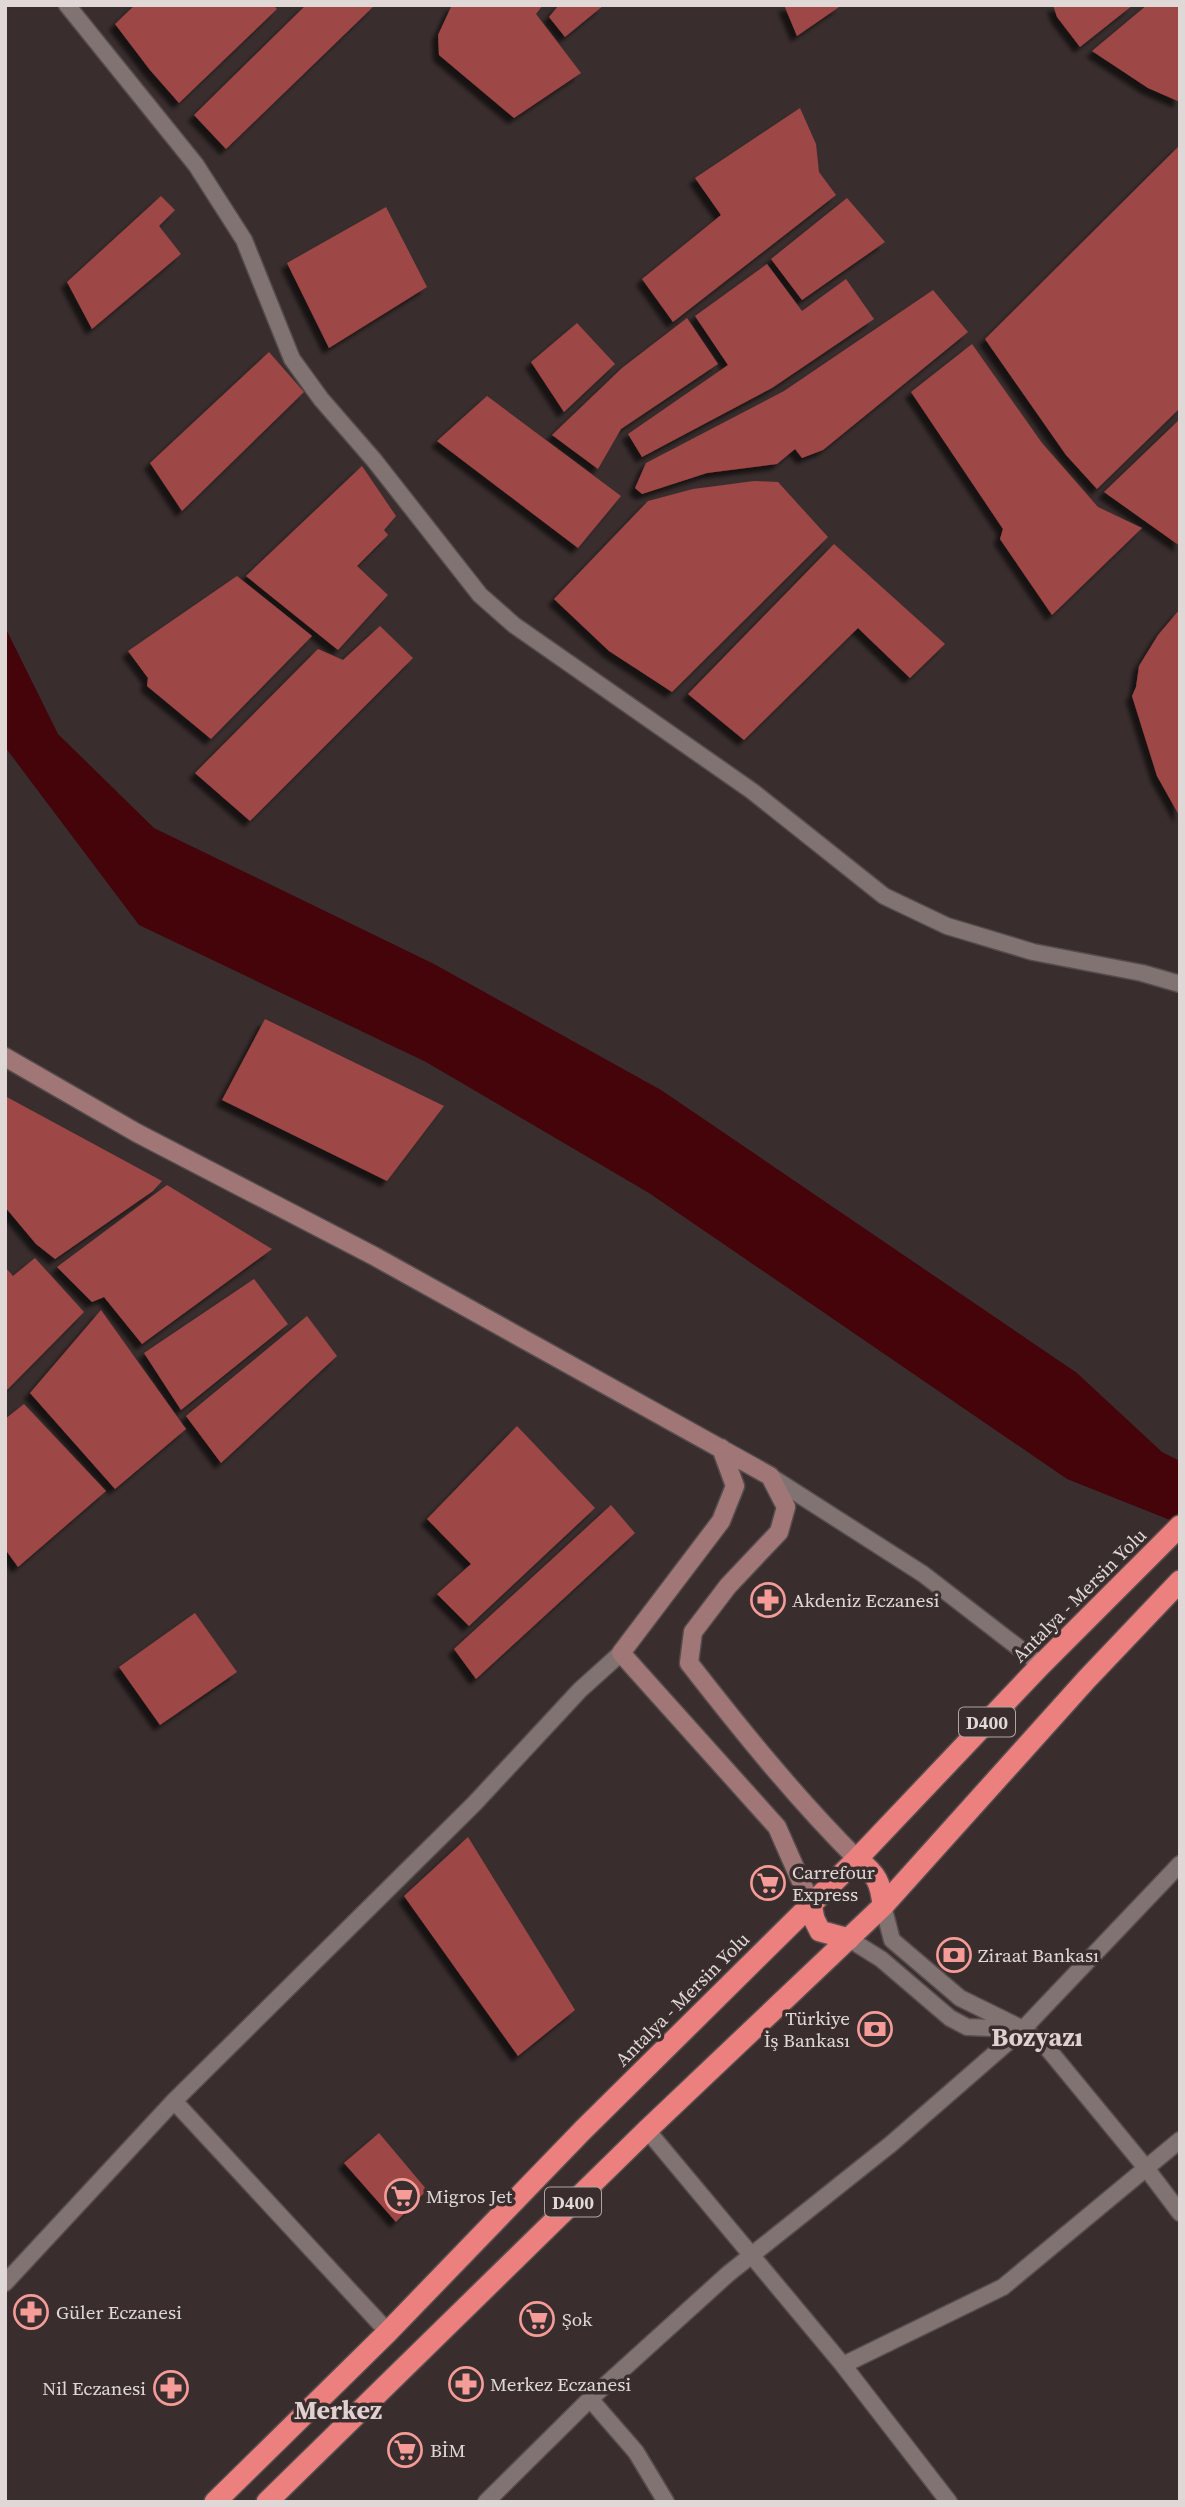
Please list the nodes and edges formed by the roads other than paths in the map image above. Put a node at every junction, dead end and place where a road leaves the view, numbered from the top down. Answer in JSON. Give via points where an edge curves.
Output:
{"nodes":[{"id":1,"x":67,"y":5,"type":"edge"},
{"id":2,"x":1180,"y":984,"type":"edge"},
{"id":3,"x":5,"y":1057,"type":"edge"},
{"id":4,"x":721,"y":1448,"type":"junction"},
{"id":5,"x":770,"y":1476,"type":"junction"},
{"id":6,"x":1180,"y":1526,"type":"edge"},
{"id":7,"x":1180,"y":1581,"type":"edge"},
{"id":8,"x":621,"y":1653,"type":"junction"},
{"id":9,"x":1041,"y":1665,"type":"junction"},
{"id":10,"x":857,"y":1859,"type":"junction"},
{"id":11,"x":1177,"y":1872,"type":"edge"},
{"id":12,"x":811,"y":1904,"type":"junction"},
{"id":13,"x":883,"y":1906,"type":"junction"},
{"id":14,"x":849,"y":1939,"type":"junction"},
{"id":15,"x":1023,"y":2029,"type":"junction"},
{"id":16,"x":174,"y":2101,"type":"junction"},
{"id":17,"x":647,"y":2130,"type":"junction"},
{"id":18,"x":1180,"y":2140,"type":"edge"},
{"id":19,"x":1146,"y":2168,"type":"junction"},
{"id":20,"x":1180,"y":2213,"type":"edge"},
{"id":21,"x":751,"y":2256,"type":"junction"},
{"id":22,"x":5,"y":2283,"type":"edge"},
{"id":23,"x":388,"y":2332,"type":"junction"},
{"id":24,"x":843,"y":2365,"type":"junction"},
{"id":25,"x":590,"y":2399,"type":"junction"},
{"id":26,"x":215,"y":2502,"type":"edge"},
{"id":27,"x":267,"y":2502,"type":"edge"},
{"id":28,"x":486,"y":2502,"type":"edge"},
{"id":29,"x":666,"y":2502,"type":"edge"},
{"id":30,"x":949,"y":2502,"type":"edge"}],
"edges":[{"from":1,"to":2,"type":"street","via":[[196,165],[244,240],[299,369],[481,595],[514,625],[752,791],[884,896],[947,926],[1033,952],[1142,972]]},
{"from":3,"to":4,"type":"street"},
{"from":4,"to":5,"type":"street"},
{"from":4,"to":8,"type":"street","via":[[735,1486],[722,1521]]},
{"from":5,"to":9,"type":"street","via":[[923,1574]]},
{"from":5,"to":10,"type":"street","via":[[786,1507],[779,1532],[693,1632],[689,1663],[810,1812]]},
{"from":6,"to":9,"type":"highway","name":"Antalya - Mersin Yolu","number":"D400"},
{"from":7,"to":13,"type":"highway","number":"D400"},
{"from":8,"to":12,"type":"street","via":[[777,1827]]},
{"from":8,"to":16,"type":"street"},
{"from":9,"to":10,"type":"highway","name":"Antalya - Mersin Yolu","number":"D400"},
{"from":10,"to":12,"type":"highway","name":"Antalya - Mersin Yolu","number":"D400"},
{"from":10,"to":13,"type":"highway","via":[[872,1871],[881,1887]]},
{"from":11,"to":15,"type":"street"},
{"from":12,"to":14,"type":"highway","via":[[820,1931]]},
{"from":12,"to":23,"type":"highway","name":"Antalya - Mersin Yolu","number":"D400"},
{"from":13,"to":14,"type":"highway","number":"D400"},
{"from":13,"to":15,"type":"street","via":[[892,1940],[960,1998]]},
{"from":14,"to":15,"type":"street","via":[[967,2027]]},
{"from":14,"to":17,"type":"highway","number":"D400"},
{"from":15,"to":19,"type":"street","via":[[1048,2049]]},
{"from":15,"to":21,"type":"street","via":[[891,2144]]},
{"from":16,"to":22,"type":"street"},
{"from":16,"to":23,"type":"street"},
{"from":17,"to":21,"type":"street"},
{"from":17,"to":27,"type":"highway","number":"D400"},
{"from":18,"to":19,"type":"street"},
{"from":19,"to":20,"type":"street"},
{"from":19,"to":24,"type":"street","via":[[1003,2287]]},
{"from":21,"to":24,"type":"street"},
{"from":21,"to":25,"type":"street"},
{"from":23,"to":26,"type":"highway","name":"Antalya - Mersin Yolu","number":"D400"},
{"from":24,"to":30,"type":"street"},
{"from":25,"to":28,"type":"street"},
{"from":25,"to":29,"type":"street","via":[[636,2452]]}]}
